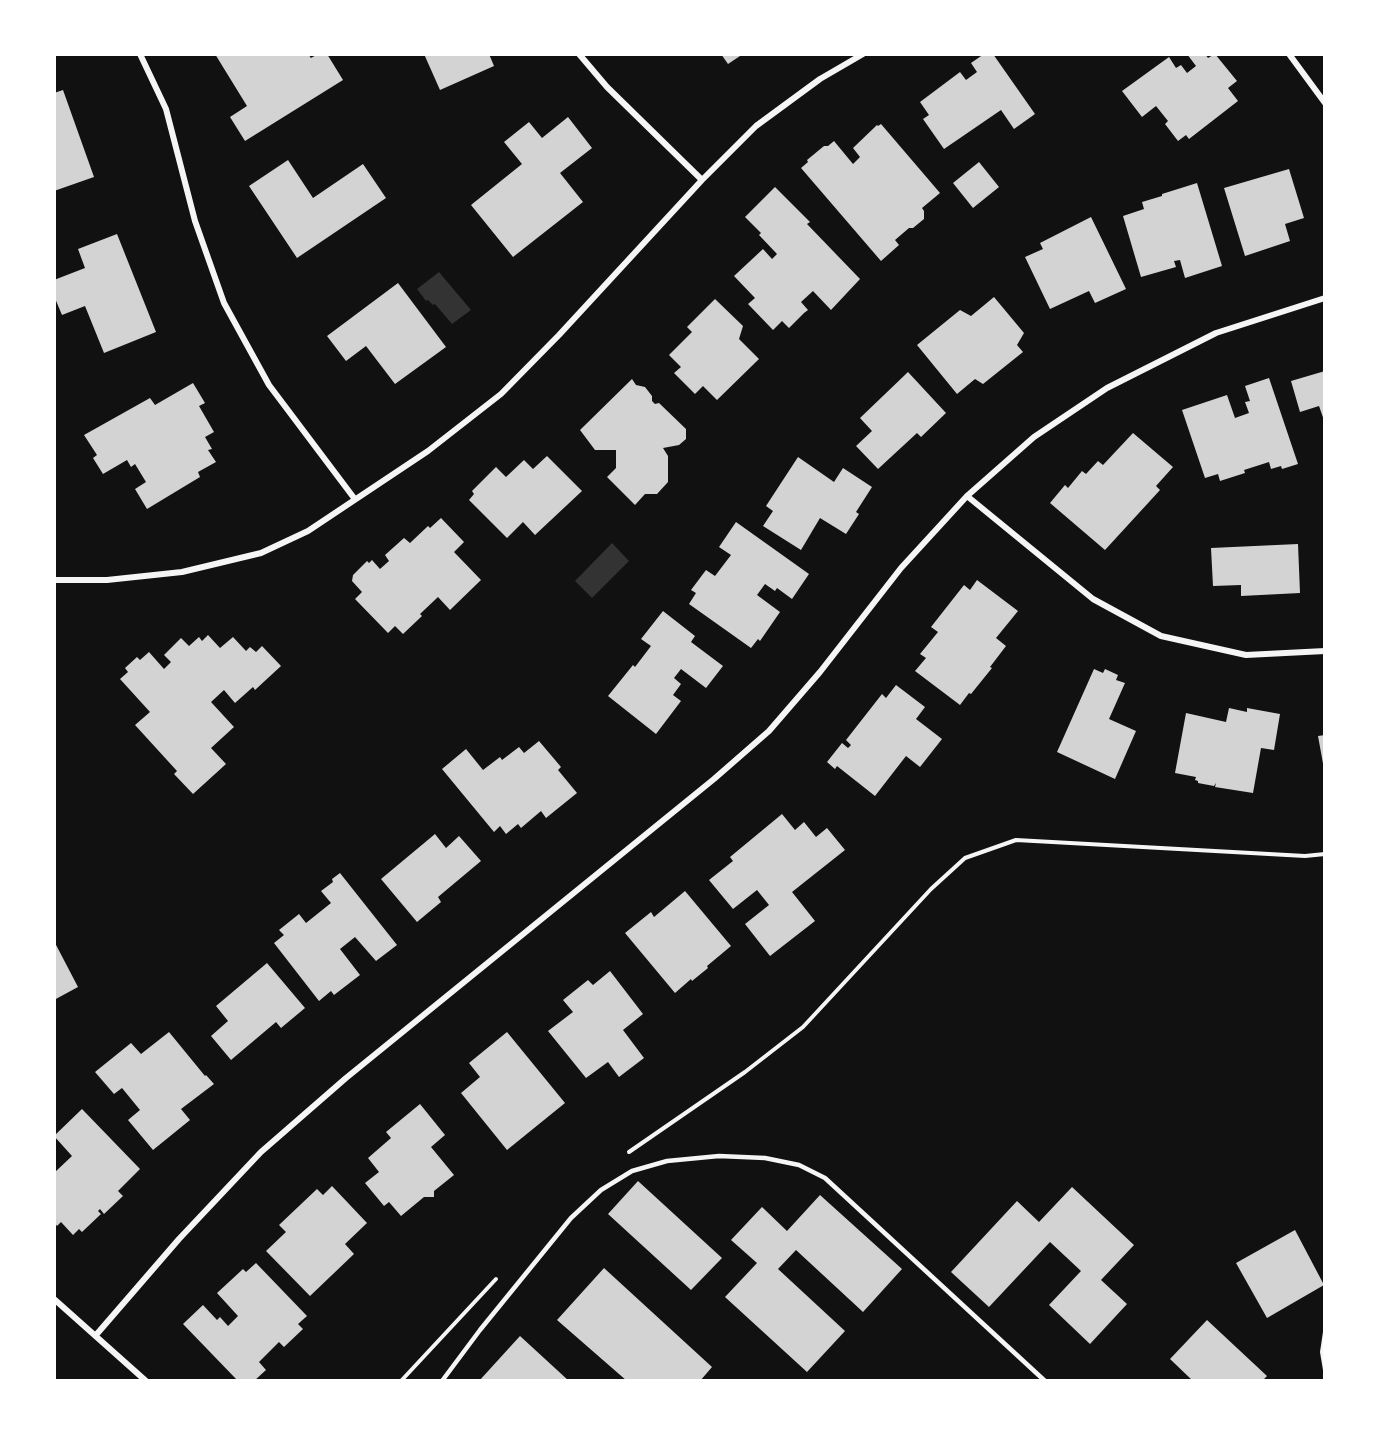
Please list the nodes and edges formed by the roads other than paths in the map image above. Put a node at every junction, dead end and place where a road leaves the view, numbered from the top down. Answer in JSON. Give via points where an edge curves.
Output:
{"nodes":[{"id":1,"x":140,"y":54,"type":"edge"},
{"id":2,"x":579,"y":54,"type":"edge"},
{"id":3,"x":862,"y":54,"type":"edge"},
{"id":4,"x":1289,"y":54,"type":"edge"},
{"id":5,"x":1325,"y":102,"type":"edge"},
{"id":6,"x":702,"y":180,"type":"junction"},
{"id":7,"x":1325,"y":298,"type":"edge"},
{"id":8,"x":967,"y":496,"type":"junction"},
{"id":9,"x":354,"y":498,"type":"junction"},
{"id":10,"x":54,"y":580,"type":"edge"},
{"id":11,"x":1325,"y":651,"type":"edge"},
{"id":12,"x":54,"y":1299,"type":"edge"},
{"id":13,"x":96,"y":1335,"type":"junction"},
{"id":14,"x":146,"y":1381,"type":"edge"},
{"id":15,"x":442,"y":1381,"type":"edge"},
{"id":16,"x":1045,"y":1381,"type":"edge"}],
"edges":[{"from":1,"to":9,"type":"street","via":[[166,110],[195,221],[224,303],[269,385]]},
{"from":2,"to":6,"type":"street","via":[[607,87]]},
{"from":3,"to":6,"type":"street","via":[[756,126]]},
{"from":4,"to":5,"type":"street"},
{"from":6,"to":9,"type":"street","via":[[501,394],[428,451]]},
{"from":7,"to":8,"type":"street","via":[[1216,333],[1107,388],[1034,437]]},
{"from":8,"to":11,"type":"street","via":[[1093,599],[1161,636],[1246,655]]},
{"from":8,"to":13,"type":"street","via":[[901,568],[768,731],[261,1152]]},
{"from":9,"to":10,"type":"street","via":[[308,531],[261,553],[182,572],[107,580]]},
{"from":12,"to":13,"type":"street"},
{"from":13,"to":14,"type":"street"},
{"from":15,"to":16,"type":"lane","via":[[563,1227],[601,1190],[640,1168],[719,1156],[765,1158],[799,1165],[825,1178]]}]}
